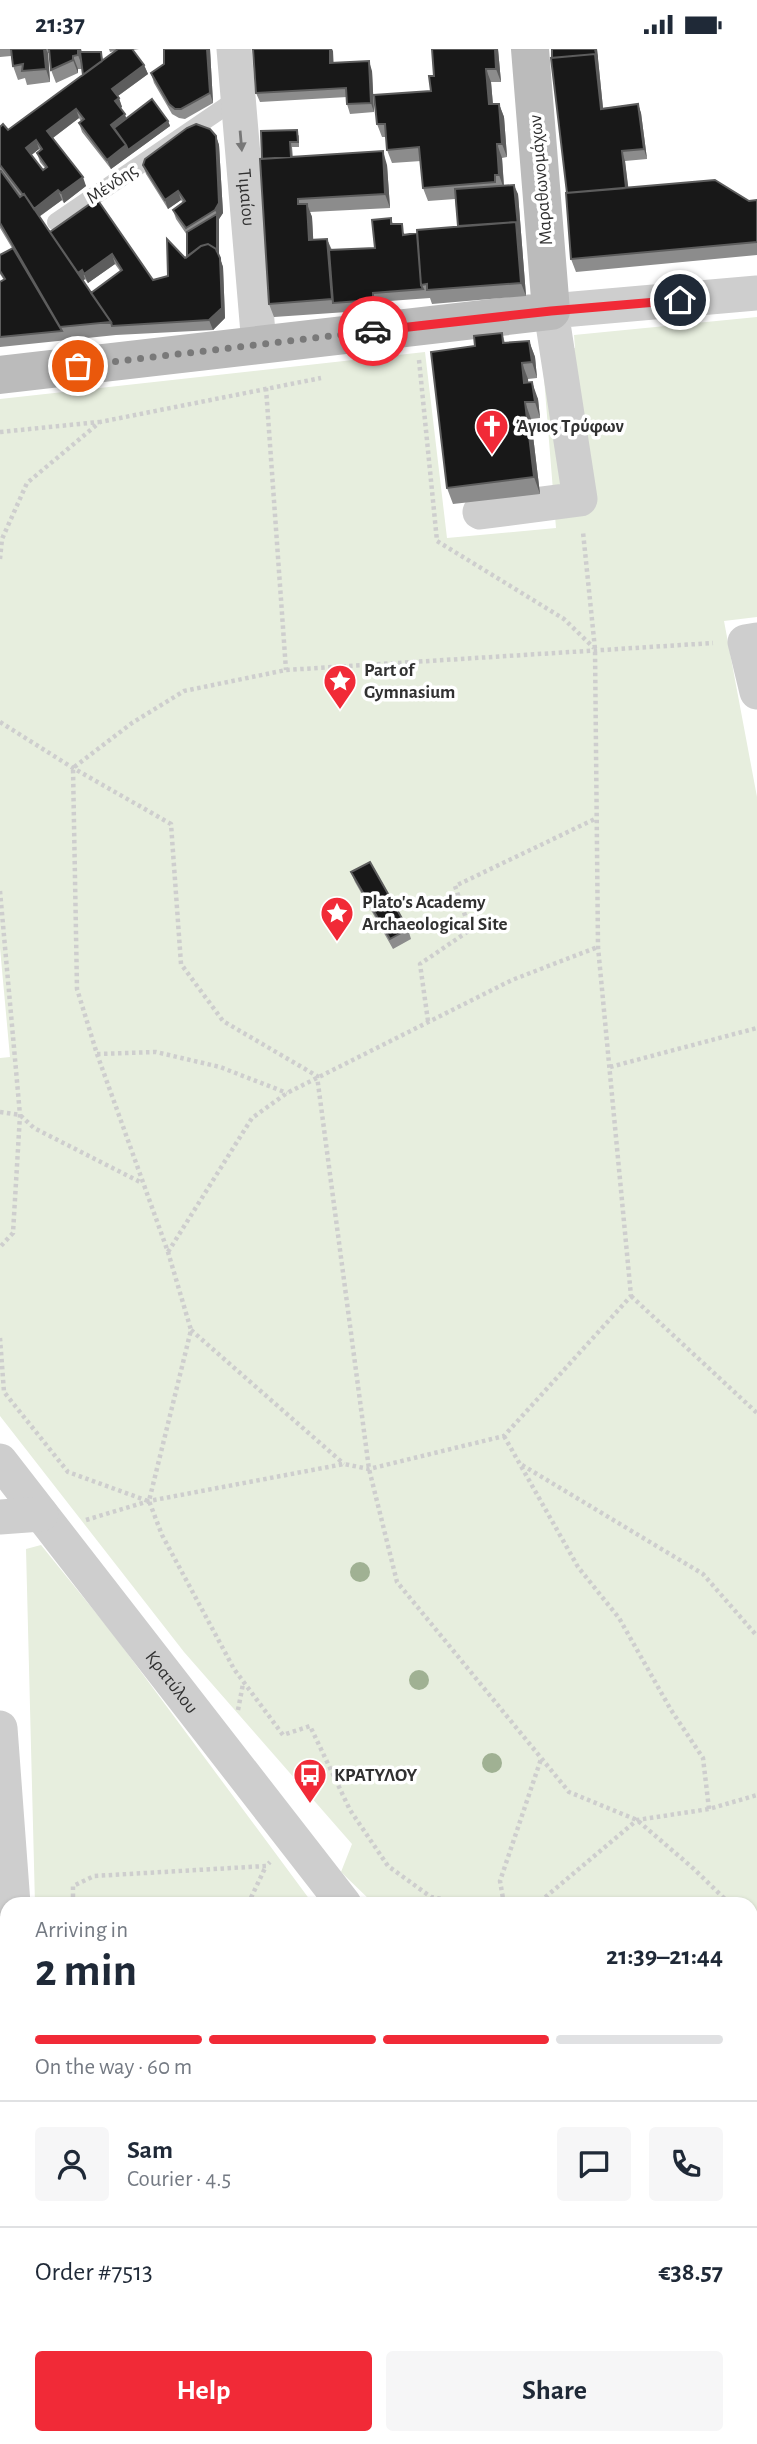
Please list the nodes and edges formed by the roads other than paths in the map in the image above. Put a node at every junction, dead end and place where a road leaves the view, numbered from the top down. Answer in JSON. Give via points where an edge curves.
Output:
{"nodes":[{"id":1,"x":234,"y":49,"type":"edge"},
{"id":2,"x":530,"y":49,"type":"edge"},
{"id":3,"x":238,"y":98,"type":"junction"},
{"id":4,"x":56,"y":222,"type":"dead end"},
{"id":5,"x":757,"y":293,"type":"edge"},
{"id":6,"x":551,"y":311,"type":"junction"},
{"id":7,"x":258,"y":345,"type":"junction"},
{"id":8,"x":0,"y":375,"type":"edge"},
{"id":9,"x":480,"y":512,"type":"edge"},
{"id":10,"x":751,"y":641,"type":"edge"},
{"id":11,"x":757,"y":692,"type":"edge"},
{"id":12,"x":0,"y":1461,"type":"edge"},
{"id":13,"x":0,"y":1517,"type":"edge"},
{"id":14,"x":48,"y":1521,"type":"junction"},
{"id":15,"x":0,"y":1728,"type":"edge"},
{"id":16,"x":12,"y":1897,"type":"edge"},
{"id":17,"x":338,"y":1897,"type":"edge"}],
"edges":[{"from":1,"to":3,"type":"street","name":"Τιμαίου"},
{"from":2,"to":6,"type":"street","name":"Μαραθωνομάχων"},
{"from":3,"to":4,"type":"lane","name":"Μένδης"},
{"from":3,"to":7,"type":"street","name":"Τιμαίου","one_way":true},
{"from":5,"to":6,"type":"street"},
{"from":6,"to":7,"type":"street"},
{"from":6,"to":9,"type":"street","via":[[580,499]]},
{"from":7,"to":8,"type":"street"},
{"from":10,"to":11,"type":"street"},
{"from":12,"to":14,"type":"street","name":"Κρατύλου"},
{"from":13,"to":14,"type":"street"},
{"from":14,"to":17,"type":"street","name":"Κρατύλου"},
{"from":15,"to":16,"type":"street"}]}
